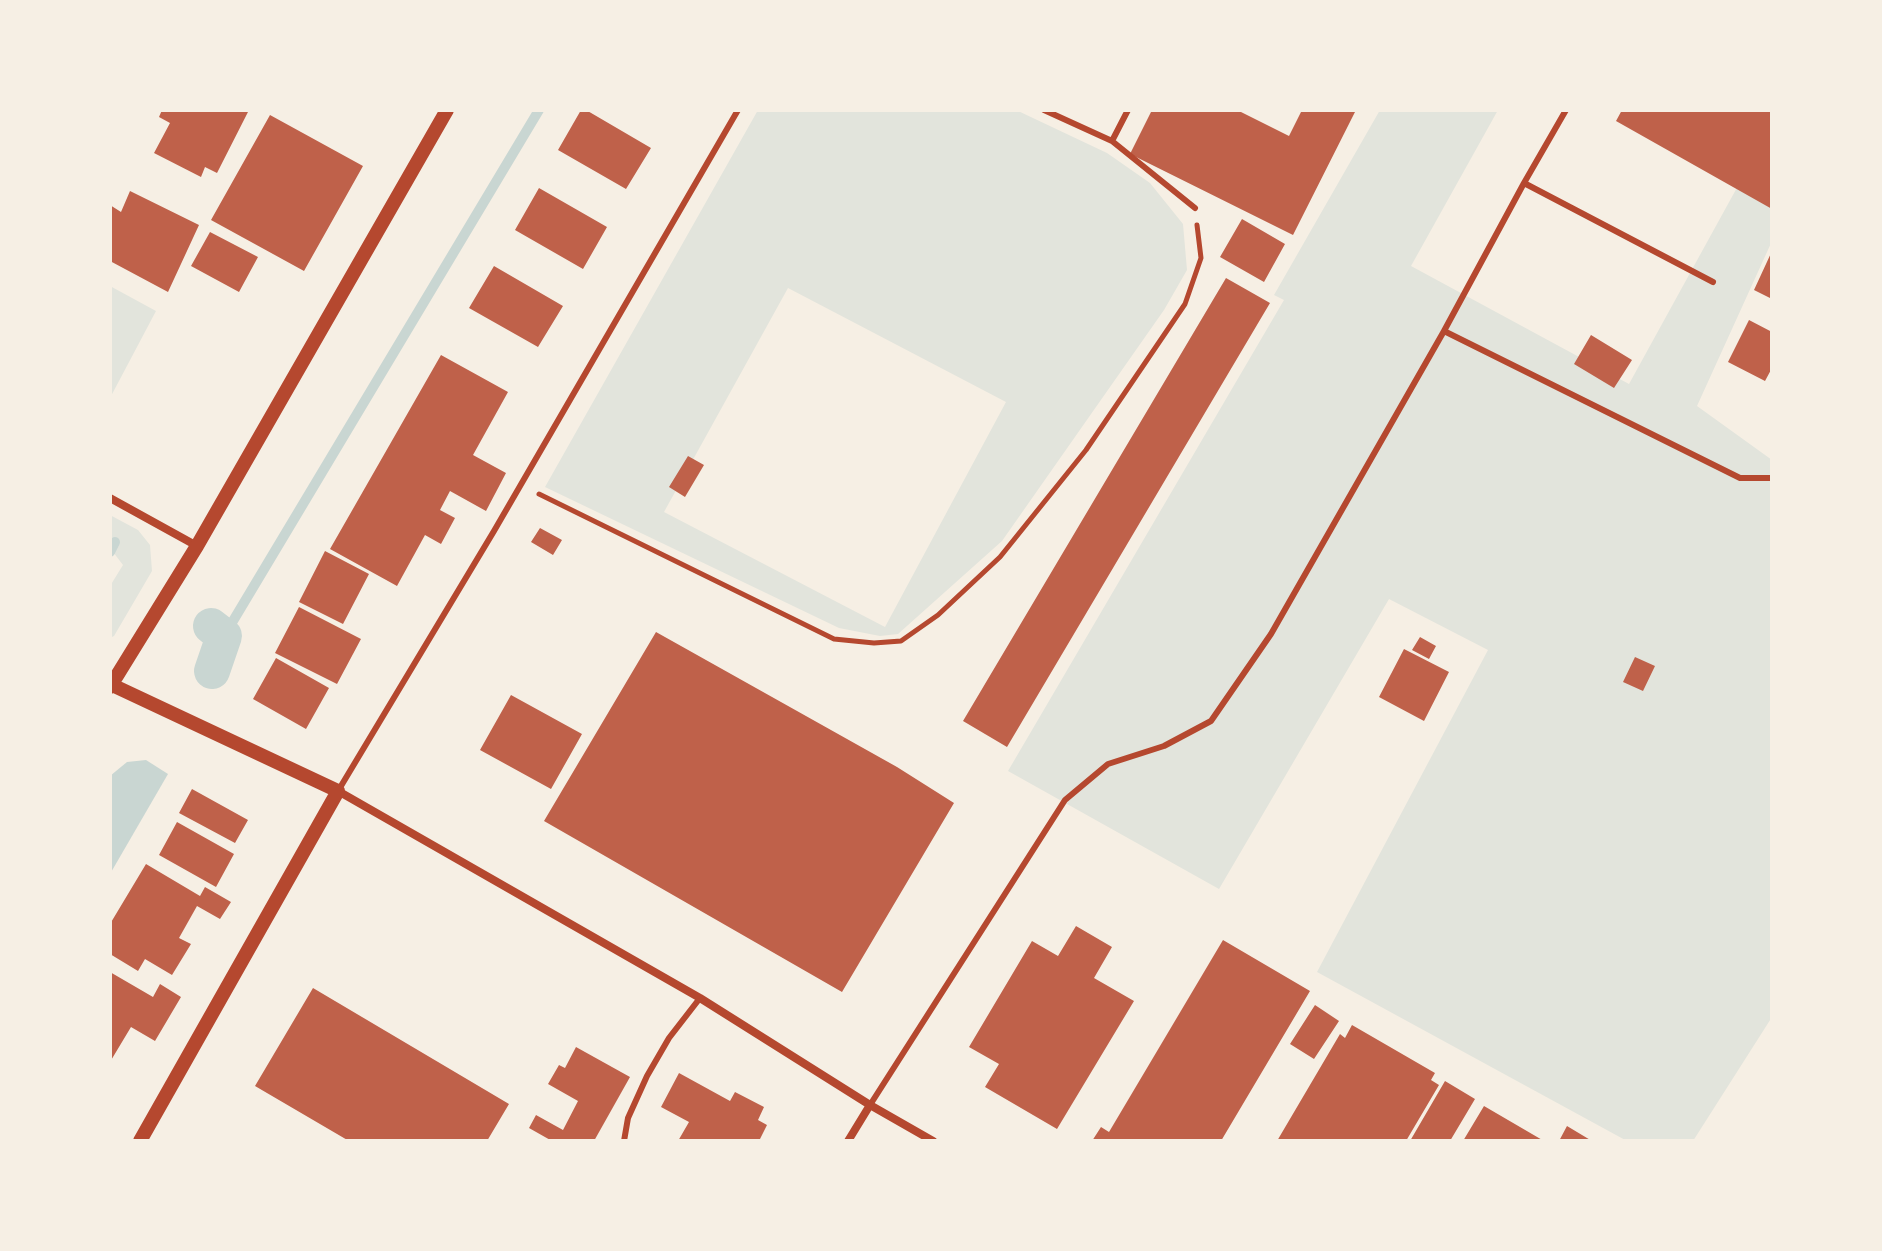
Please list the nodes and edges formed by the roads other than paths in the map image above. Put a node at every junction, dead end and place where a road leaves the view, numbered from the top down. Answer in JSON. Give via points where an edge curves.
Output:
{"nodes":[{"id":1,"x":447,"y":110,"type":"edge"},
{"id":2,"x":738,"y":110,"type":"edge"},
{"id":3,"x":1044,"y":110,"type":"edge"},
{"id":4,"x":1128,"y":110,"type":"edge"},
{"id":5,"x":1566,"y":110,"type":"edge"},
{"id":6,"x":1112,"y":141,"type":"junction"},
{"id":7,"x":1524,"y":183,"type":"junction"},
{"id":8,"x":1195,"y":208,"type":"road end"},
{"id":9,"x":1713,"y":282,"type":"dead end"},
{"id":10,"x":1444,"y":331,"type":"junction"},
{"id":11,"x":1772,"y":478,"type":"edge"},
{"id":12,"x":110,"y":498,"type":"edge"},
{"id":13,"x":197,"y":546,"type":"junction"},
{"id":14,"x":110,"y":685,"type":"edge"},
{"id":15,"x":338,"y":791,"type":"junction"},
{"id":16,"x":700,"y":998,"type":"junction"},
{"id":17,"x":870,"y":1105,"type":"junction"},
{"id":18,"x":140,"y":1141,"type":"edge"},
{"id":19,"x":624,"y":1141,"type":"edge"},
{"id":20,"x":848,"y":1141,"type":"edge"},
{"id":21,"x":933,"y":1141,"type":"edge"}],
"edges":[{"from":1,"to":13,"type":"street"},
{"from":2,"to":15,"type":"lane"},
{"from":3,"to":6,"type":"lane"},
{"from":4,"to":6,"type":"lane"},
{"from":5,"to":7,"type":"lane"},
{"from":6,"to":8,"type":"lane"},
{"from":7,"to":9,"type":"lane"},
{"from":7,"to":10,"type":"lane"},
{"from":10,"to":11,"type":"lane","via":[[1740,478]]},
{"from":10,"to":17,"type":"lane","via":[[1271,634],[1211,721],[1164,746],[1108,764],[1065,800]]},
{"from":12,"to":13,"type":"street"},
{"from":13,"to":14,"type":"street"},
{"from":14,"to":15,"type":"street"},
{"from":15,"to":16,"type":"street"},
{"from":15,"to":18,"type":"street"},
{"from":16,"to":17,"type":"street"},
{"from":16,"to":19,"type":"lane","via":[[647,1076]]},
{"from":17,"to":20,"type":"street"},
{"from":17,"to":21,"type":"street"}]}
